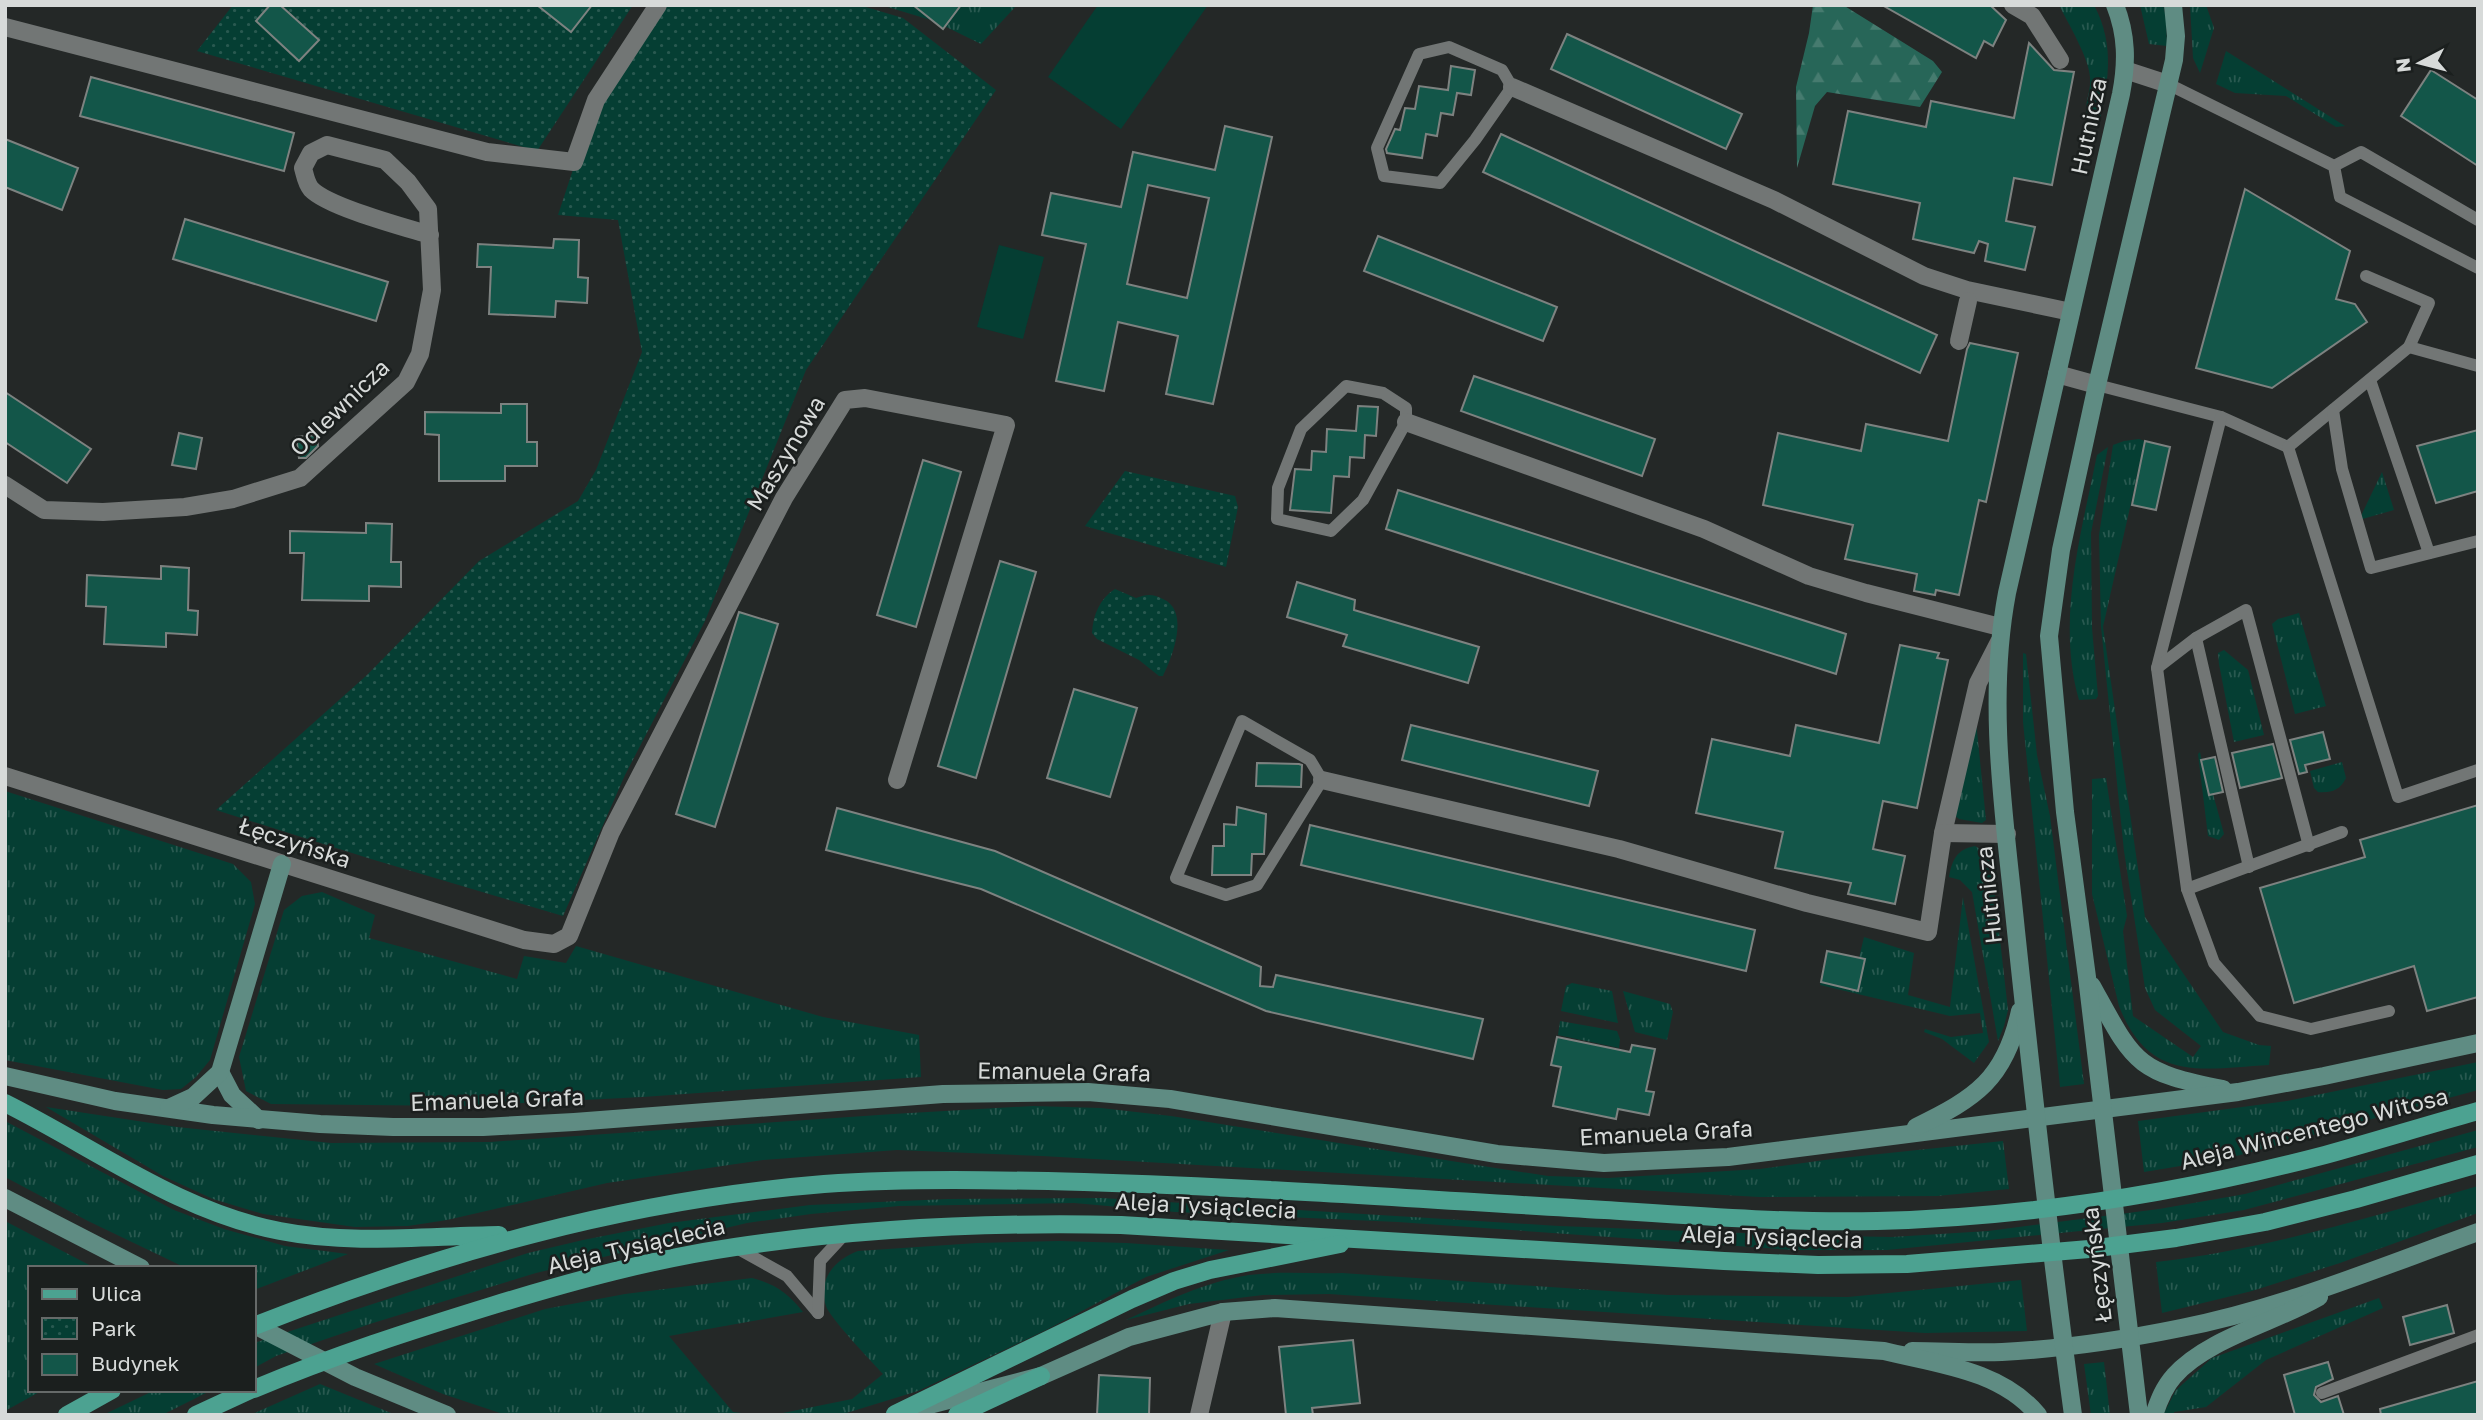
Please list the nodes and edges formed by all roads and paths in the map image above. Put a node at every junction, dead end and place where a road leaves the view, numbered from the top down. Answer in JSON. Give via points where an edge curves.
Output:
{"nodes":[{"id":1,"x":658,"y":5,"type":"edge"},
{"id":2,"x":2013,"y":5,"type":"edge"},
{"id":3,"x":2115,"y":5,"type":"edge"},
{"id":4,"x":2173,"y":5,"type":"edge"},
{"id":5,"x":5,"y":27,"type":"edge"},
{"id":6,"x":2060,"y":60,"type":"dead end"},
{"id":7,"x":2125,"y":70,"type":"junction"},
{"id":8,"x":2168,"y":84,"type":"junction"},
{"id":9,"x":1512,"y":87,"type":"junction"},
{"id":10,"x":2334,"y":166,"type":"junction"},
{"id":11,"x":2478,"y":220,"type":"edge"},
{"id":12,"x":430,"y":235,"type":"junction"},
{"id":13,"x":2478,"y":268,"type":"edge"},
{"id":14,"x":2366,"y":276,"type":"dead end"},
{"id":15,"x":1968,"y":301,"type":"dead end"},
{"id":16,"x":2071,"y":313,"type":"junction"},
{"id":17,"x":1959,"y":341,"type":"dead end"},
{"id":18,"x":2409,"y":347,"type":"junction"},
{"id":19,"x":2478,"y":366,"type":"edge"},
{"id":20,"x":2057,"y":374,"type":"junction"},
{"id":21,"x":2370,"y":380,"type":"junction"},
{"id":22,"x":2097,"y":385,"type":"junction"},
{"id":23,"x":2333,"y":410,"type":"junction"},
{"id":24,"x":2221,"y":417,"type":"junction"},
{"id":25,"x":1406,"y":422,"type":"junction"},
{"id":26,"x":2288,"y":447,"type":"junction"},
{"id":27,"x":5,"y":485,"type":"edge"},
{"id":28,"x":2478,"y":541,"type":"edge"},
{"id":29,"x":2428,"y":554,"type":"junction"},
{"id":30,"x":2000,"y":635,"type":"junction"},
{"id":31,"x":2196,"y":638,"type":"junction"},
{"id":32,"x":2157,"y":667,"type":"junction"},
{"id":33,"x":2478,"y":770,"type":"edge"},
{"id":34,"x":5,"y":776,"type":"edge"},
{"id":35,"x":897,"y":780,"type":"dead end"},
{"id":36,"x":1322,"y":780,"type":"junction"},
{"id":37,"x":2342,"y":832,"type":"dead end"},
{"id":38,"x":1943,"y":833,"type":"junction"},
{"id":39,"x":2007,"y":834,"type":"junction"},
{"id":40,"x":2309,"y":846,"type":"junction"},
{"id":41,"x":282,"y":864,"type":"junction"},
{"id":42,"x":2249,"y":867,"type":"junction"},
{"id":43,"x":2187,"y":889,"type":"junction"},
{"id":44,"x":569,"y":936,"type":"joint"},
{"id":45,"x":2087,"y":977,"type":"junction"},
{"id":46,"x":2023,"y":997,"type":"junction"},
{"id":47,"x":2389,"y":1011,"type":"dead end"},
{"id":48,"x":2478,"y":1044,"type":"edge"},
{"id":49,"x":220,"y":1072,"type":"junction"},
{"id":50,"x":5,"y":1076,"type":"edge"},
{"id":51,"x":2238,"y":1092,"type":"junction"},
{"id":52,"x":5,"y":1102,"type":"edge"},
{"id":53,"x":169,"y":1108,"type":"junction"},
{"id":54,"x":2102,"y":1109,"type":"junction"},
{"id":55,"x":2478,"y":1111,"type":"edge"},
{"id":56,"x":2037,"y":1117,"type":"junction"},
{"id":57,"x":260,"y":1120,"type":"junction"},
{"id":58,"x":1903,"y":1133,"type":"junction"},
{"id":59,"x":2478,"y":1164,"type":"edge"},
{"id":60,"x":2162,"y":1191,"type":"joint"},
{"id":61,"x":5,"y":1198,"type":"edge"},
{"id":62,"x":2478,"y":1232,"type":"edge"},
{"id":63,"x":527,"y":1234,"type":"junction"},
{"id":64,"x":844,"y":1235,"type":"junction"},
{"id":65,"x":1363,"y":1239,"type":"junction"},
{"id":66,"x":734,"y":1247,"type":"junction"},
{"id":67,"x":137,"y":1266,"type":"edge"},
{"id":68,"x":2341,"y":1283,"type":"junction"},
{"id":69,"x":1223,"y":1312,"type":"junction"},
{"id":70,"x":256,"y":1325,"type":"edge"},
{"id":71,"x":256,"y":1327,"type":"edge"},
{"id":72,"x":2478,"y":1335,"type":"edge"},
{"id":73,"x":2130,"y":1336,"type":"junction"},
{"id":74,"x":2064,"y":1346,"type":"junction"},
{"id":75,"x":1884,"y":1351,"type":"junction"},
{"id":76,"x":1041,"y":1377,"type":"junction"},
{"id":77,"x":256,"y":1388,"type":"edge"},
{"id":78,"x":108,"y":1392,"type":"edge"},
{"id":79,"x":248,"y":1392,"type":"edge"},
{"id":80,"x":2322,"y":1393,"type":"dead end"},
{"id":81,"x":442,"y":1413,"type":"edge"},
{"id":82,"x":67,"y":1415,"type":"edge"},
{"id":83,"x":196,"y":1415,"type":"edge"},
{"id":84,"x":894,"y":1415,"type":"edge"},
{"id":85,"x":957,"y":1415,"type":"edge"},
{"id":86,"x":1199,"y":1415,"type":"edge"},
{"id":87,"x":2038,"y":1415,"type":"edge"},
{"id":88,"x":2073,"y":1415,"type":"edge"},
{"id":89,"x":2139,"y":1415,"type":"edge"},
{"id":90,"x":2154,"y":1415,"type":"edge"}],
"edges":[{"from":1,"to":5,"type":"street","via":[[596,100],[574,162],[487,152]]},
{"from":2,"to":6,"type":"street","via":[[2032,16]]},
{"from":3,"to":7,"type":"street","via":[[2125,43]]},
{"from":4,"to":8,"type":"street","via":[[2176,36]]},
{"from":7,"to":8,"type":"street","name":"Hutnicza"},
{"from":7,"to":16,"type":"street","name":"Hutnicza"},
{"from":8,"to":10,"type":"lane"},
{"from":8,"to":22,"type":"street"},
{"from":9,"to":9,"type":"lane","via":[[1440,183],[1384,176],[1377,148],[1419,54],[1449,47],[1502,70]]},
{"from":9,"to":16,"type":"street","via":[[1774,200],[1924,276]]},
{"from":10,"to":11,"type":"lane","via":[[2361,152]]},
{"from":10,"to":13,"type":"lane","via":[[2340,197]]},
{"from":12,"to":12,"type":"street","name":"Odlewnicza","via":[[321,198],[309,187],[303,168],[311,153],[327,145],[385,160],[428,209]]},
{"from":12,"to":27,"type":"street","name":"Odlewnicza","via":[[432,290],[420,354],[406,382],[300,478],[233,499],[103,512],[44,510]]},
{"from":14,"to":18,"type":"lane","via":[[2429,303]]},
{"from":15,"to":17,"type":"street"},
{"from":16,"to":20,"type":"street","name":"Hutnicza"},
{"from":18,"to":19,"type":"lane"},
{"from":18,"to":21,"type":"lane"},
{"from":20,"to":22,"type":"street"},
{"from":20,"to":30,"type":"street","name":"Hutnicza"},
{"from":21,"to":23,"type":"lane"},
{"from":21,"to":29,"type":"lane"},
{"from":22,"to":24,"type":"lane"},
{"from":22,"to":45,"type":"street","via":[[2056,580],[2049,636]]},
{"from":23,"to":26,"type":"lane"},
{"from":23,"to":29,"type":"lane","via":[[2342,468],[2371,568]]},
{"from":24,"to":26,"type":"lane"},
{"from":24,"to":32,"type":"lane"},
{"from":25,"to":25,"type":"lane","via":[[1363,500],[1331,531],[1277,519],[1278,488],[1301,429],[1346,386],[1382,393],[1406,408]]},
{"from":25,"to":30,"type":"street","via":[[1704,529],[1809,576]]},
{"from":26,"to":33,"type":"lane","via":[[2398,797]]},
{"from":28,"to":29,"type":"lane"},
{"from":30,"to":38,"type":"street","via":[[1978,683]]},
{"from":30,"to":39,"type":"street","name":"Hutnicza","via":[[2000,763]]},
{"from":31,"to":32,"type":"lane"},
{"from":31,"to":40,"type":"lane","via":[[2246,610]]},
{"from":31,"to":42,"type":"lane"},
{"from":32,"to":43,"type":"lane"},
{"from":34,"to":41,"type":"street","name":"Łęczyńska"},
{"from":35,"to":44,"type":"street","name":"Maszynowa","via":[[1006,425],[865,398],[845,400],[784,498],[617,820]]},
{"from":36,"to":36,"type":"lane","via":[[1257,885],[1226,895],[1176,878],[1242,721],[1310,760]]},
{"from":36,"to":38,"type":"street","via":[[1619,849],[1927,932]]},
{"from":37,"to":40,"type":"lane"},
{"from":38,"to":39,"type":"street"},
{"from":39,"to":46,"type":"street","name":"Hutnicza"},
{"from":40,"to":42,"type":"lane"},
{"from":41,"to":44,"type":"street","name":"Łęczyńska","via":[[524,940],[554,944]]},
{"from":41,"to":49,"type":"street"},
{"from":42,"to":43,"type":"lane"},
{"from":43,"to":47,"type":"lane","via":[[2214,963],[2260,1016],[2311,1029]]},
{"from":45,"to":51,"type":"street","via":[[2138,1061],[2173,1078]]},
{"from":45,"to":54,"type":"street"},
{"from":46,"to":56,"type":"street","name":"Hutnicza"},
{"from":46,"to":58,"type":"street","via":[[2014,1038],[1992,1077],[1948,1111]]},
{"from":48,"to":51,"type":"street"},
{"from":49,"to":53,"type":"street","via":[[193,1097]]},
{"from":49,"to":57,"type":"street","via":[[232,1095]]},
{"from":50,"to":53,"type":"street","name":"Emanuela Grafa"},
{"from":51,"to":54,"type":"street"},
{"from":52,"to":63,"type":"main road","via":[[169,1193],[281,1231],[370,1238]]},
{"from":53,"to":57,"type":"street","name":"Emanuela Grafa"},
{"from":54,"to":56,"type":"street"},
{"from":54,"to":73,"type":"street","name":"Łęczyńska"},
{"from":55,"to":60,"type":"main road","name":"Aleja Wincentego Witosa","via":[[2324,1155]]},
{"from":56,"to":58,"type":"street","name":"Emanuela Grafa"},
{"from":56,"to":74,"type":"street","name":"Hutnicza"},
{"from":57,"to":58,"type":"street","name":"Emanuela Grafa","via":[[482,1126],[943,1094],[1088,1092],[1170,1099],[1497,1154],[1571,1162],[1728,1157]]},
{"from":59,"to":65,"type":"main road","name":"Aleja Tysiąclecia","via":[[2278,1219],[2176,1238],[2089,1250],[1907,1264],[1818,1265]]},
{"from":60,"to":63,"type":"main road","name":"Aleja Tysiąclecia","via":[[1959,1216],[1878,1221],[1718,1217],[1174,1185],[960,1179],[828,1184],[707,1197]]},
{"from":61,"to":67,"type":"street"},
{"from":62,"to":68,"type":"street"},
{"from":63,"to":70,"type":"main road","name":"Aleja Tysiąclecia"},
{"from":64,"to":65,"type":"main road","name":"Aleja Tysiąclecia","via":[[1042,1223]]},
{"from":64,"to":66,"type":"main road","name":"Aleja Tysiąclecia"},
{"from":64,"to":66,"type":"lane","via":[[820,1261],[818,1313],[787,1276]]},
{"from":65,"to":84,"type":"main road","via":[[1174,1281]]},
{"from":66,"to":77,"type":"main road","name":"Aleja Tysiąclecia","via":[[561,1285],[369,1345]]},
{"from":68,"to":73,"type":"street","via":[[2231,1316]]},
{"from":68,"to":90,"type":"street","via":[[2297,1310],[2189,1362],[2161,1395]]},
{"from":69,"to":75,"type":"street","via":[[1301,1308]]},
{"from":69,"to":76,"type":"street","via":[[1129,1337]]},
{"from":69,"to":86,"type":"street"},
{"from":71,"to":81,"type":"street","via":[[355,1377]]},
{"from":72,"to":80,"type":"lane"},
{"from":73,"to":74,"type":"street"},
{"from":73,"to":89,"type":"street","name":"Łęczyńska"},
{"from":74,"to":75,"type":"street","via":[[2000,1352]]},
{"from":74,"to":88,"type":"street","name":"Hutnicza"},
{"from":75,"to":87,"type":"street","via":[[2006,1385]]},
{"from":76,"to":84,"type":"street"},
{"from":76,"to":85,"type":"main road"},
{"from":78,"to":82,"type":"main road"},
{"from":79,"to":83,"type":"main road","name":"Aleja Tysiąclecia"}]}
